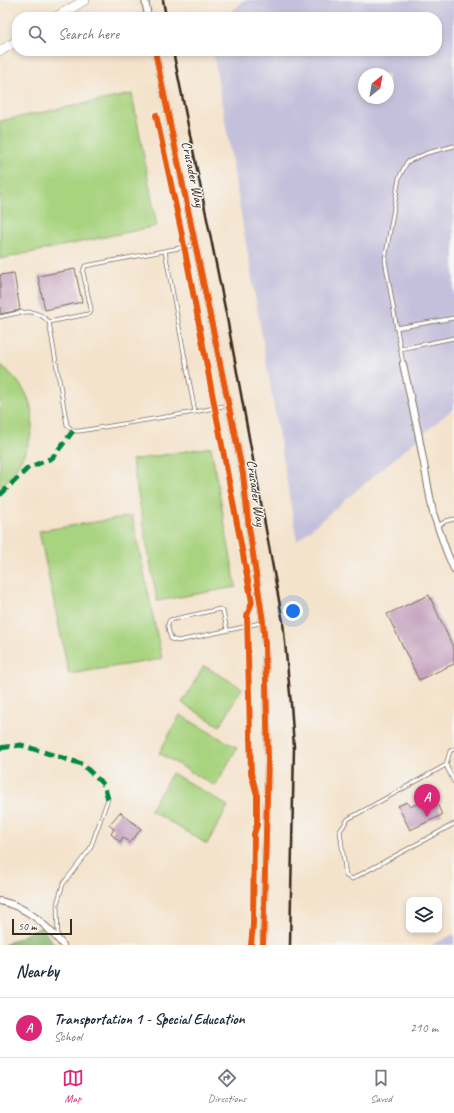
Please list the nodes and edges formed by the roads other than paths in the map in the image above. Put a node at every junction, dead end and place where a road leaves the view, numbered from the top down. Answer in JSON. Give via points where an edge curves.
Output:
{"nodes":[{"id":1,"x":85,"y":0,"type":"edge"},
{"id":2,"x":145,"y":0,"type":"edge"},
{"id":3,"x":65,"y":12,"type":"edge"},
{"id":4,"x":147,"y":12,"type":"edge"},
{"id":5,"x":12,"y":44,"type":"edge"},
{"id":6,"x":0,"y":51,"type":"edge"},
{"id":7,"x":156,"y":56,"type":"edge"},
{"id":8,"x":454,"y":146,"type":"edge"},
{"id":9,"x":195,"y":245,"type":"junction"},
{"id":10,"x":165,"y":251,"type":"junction"},
{"id":11,"x":0,"y":317,"type":"edge"},
{"id":12,"x":454,"y":318,"type":"edge"},
{"id":13,"x":49,"y":322,"type":"junction"},
{"id":14,"x":396,"y":328,"type":"junction"},
{"id":15,"x":454,"y":338,"type":"edge"},
{"id":16,"x":400,"y":349,"type":"junction"},
{"id":17,"x":403,"y":364,"type":"joint"},
{"id":18,"x":228,"y":405,"type":"junction"},
{"id":19,"x":195,"y":412,"type":"junction"},
{"id":20,"x":454,"y":519,"type":"edge"},
{"id":21,"x":438,"y":526,"type":"junction"},
{"id":22,"x":454,"y":569,"type":"edge"},
{"id":23,"x":263,"y":622,"type":"junction"},
{"id":24,"x":227,"y":630,"type":"junction"},
{"id":25,"x":454,"y":749,"type":"edge"},
{"id":26,"x":446,"y":765,"type":"junction"},
{"id":27,"x":454,"y":782,"type":"edge"},
{"id":28,"x":108,"y":800,"type":"dead end"},
{"id":29,"x":454,"y":824,"type":"edge"},
{"id":30,"x":0,"y":901,"type":"edge"},
{"id":31,"x":58,"y":938,"type":"junction"},
{"id":32,"x":64,"y":945,"type":"edge"},
{"id":33,"x":263,"y":945,"type":"edge"}],
"edges":[{"from":1,"to":3,"type":"main road"},
{"from":2,"to":4,"type":"street"},
{"from":5,"to":6,"type":"main road"},
{"from":7,"to":9,"type":"street","name":"Crusader Way"},
{"from":8,"to":14,"type":"lane","via":[[427,153],[407,162],[399,178],[385,260]]},
{"from":9,"to":10,"type":"lane"},
{"from":9,"to":18,"type":"street","name":"Crusader Way"},
{"from":10,"to":13,"type":"lane","via":[[85,266],[83,272],[91,312]]},
{"from":10,"to":19,"type":"lane"},
{"from":11,"to":13,"type":"lane","via":[[32,312],[44,316]]},
{"from":12,"to":14,"type":"lane"},
{"from":13,"to":19,"type":"lane","via":[[67,425],[73,431]]},
{"from":14,"to":16,"type":"lane"},
{"from":15,"to":16,"type":"lane"},
{"from":16,"to":17,"type":"lane"},
{"from":17,"to":21,"type":"street"},
{"from":18,"to":19,"type":"lane"},
{"from":18,"to":23,"type":"street","name":"Crusader Way","via":[[243,474]]},
{"from":20,"to":21,"type":"lane"},
{"from":21,"to":22,"type":"street"},
{"from":23,"to":24,"type":"lane"},
{"from":23,"to":33,"type":"street","name":"Crusader Way","via":[[268,760]]},
{"from":24,"to":24,"type":"lane","via":[[178,641],[171,639],[168,622],[220,609],[223,611]]},
{"from":25,"to":26,"type":"lane","via":[[450,752]]},
{"from":26,"to":27,"type":"lane"},
{"from":26,"to":29,"type":"lane","via":[[348,820],[340,831],[346,876],[352,879]]},
{"from":28,"to":31,"type":"lane","via":[[90,849],[63,884],[57,904]]},
{"from":30,"to":31,"type":"street","via":[[35,916]]},
{"from":31,"to":32,"type":"street"}]}
